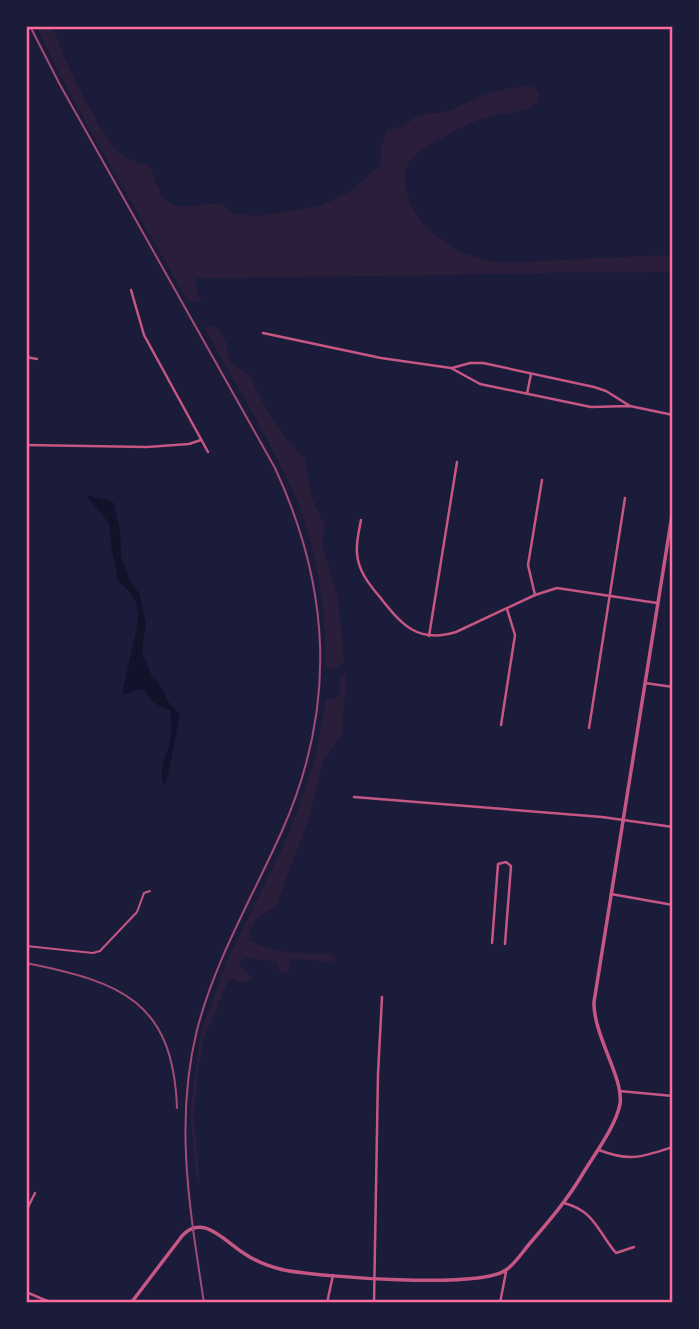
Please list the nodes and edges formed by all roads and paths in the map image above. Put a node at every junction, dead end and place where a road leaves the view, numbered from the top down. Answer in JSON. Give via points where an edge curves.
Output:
{"nodes":[{"id":1,"x":131,"y":290,"type":"dead end"},
{"id":2,"x":263,"y":333,"type":"dead end"},
{"id":3,"x":26,"y":356,"type":"edge"},
{"id":4,"x":37,"y":359,"type":"dead end"},
{"id":5,"x":451,"y":368,"type":"junction"},
{"id":6,"x":531,"y":374,"type":"junction"},
{"id":7,"x":527,"y":394,"type":"junction"},
{"id":8,"x":629,"y":406,"type":"junction"},
{"id":9,"x":673,"y":415,"type":"edge"},
{"id":10,"x":201,"y":440,"type":"junction"},
{"id":11,"x":26,"y":445,"type":"edge"},
{"id":12,"x":208,"y":452,"type":"dead end"},
{"id":13,"x":457,"y":462,"type":"dead end"},
{"id":14,"x":542,"y":480,"type":"dead end"},
{"id":15,"x":625,"y":498,"type":"dead end"},
{"id":16,"x":673,"y":509,"type":"edge"},
{"id":17,"x":361,"y":520,"type":"dead end"},
{"id":18,"x":535,"y":595,"type":"junction"},
{"id":19,"x":610,"y":596,"type":"junction"},
{"id":20,"x":657,"y":603,"type":"junction"},
{"id":21,"x":507,"y":609,"type":"junction"},
{"id":22,"x":429,"y":636,"type":"junction"},
{"id":23,"x":645,"y":683,"type":"junction"},
{"id":24,"x":673,"y":687,"type":"edge"},
{"id":25,"x":501,"y":725,"type":"dead end"},
{"id":26,"x":589,"y":728,"type":"dead end"},
{"id":27,"x":354,"y":797,"type":"dead end"},
{"id":28,"x":622,"y":820,"type":"junction"},
{"id":29,"x":673,"y":827,"type":"edge"},
{"id":30,"x":150,"y":891,"type":"dead end"},
{"id":31,"x":611,"y":894,"type":"junction"},
{"id":32,"x":673,"y":905,"type":"edge"},
{"id":33,"x":492,"y":943,"type":"dead end"},
{"id":34,"x":505,"y":944,"type":"dead end"},
{"id":35,"x":26,"y":946,"type":"edge"},
{"id":36,"x":382,"y":998,"type":"dead end"},
{"id":37,"x":619,"y":1091,"type":"junction"},
{"id":38,"x":673,"y":1096,"type":"edge"},
{"id":39,"x":673,"y":1147,"type":"edge"},
{"id":40,"x":597,"y":1150,"type":"junction"},
{"id":41,"x":35,"y":1193,"type":"dead end"},
{"id":42,"x":565,"y":1203,"type":"junction"},
{"id":43,"x":26,"y":1211,"type":"edge"},
{"id":44,"x":634,"y":1247,"type":"dead end"},
{"id":45,"x":507,"y":1269,"type":"junction"},
{"id":46,"x":333,"y":1275,"type":"junction"},
{"id":47,"x":374,"y":1277,"type":"junction"},
{"id":48,"x":26,"y":1292,"type":"edge"},
{"id":49,"x":51,"y":1303,"type":"edge"},
{"id":50,"x":131,"y":1303,"type":"edge"},
{"id":51,"x":327,"y":1303,"type":"edge"},
{"id":52,"x":374,"y":1303,"type":"edge"},
{"id":53,"x":500,"y":1303,"type":"edge"}],
"edges":[{"from":1,"to":10,"type":"street","via":[[144,335]]},
{"from":2,"to":5,"type":"street"},
{"from":3,"to":4,"type":"street"},
{"from":5,"to":6,"type":"street","via":[[482,363]]},
{"from":5,"to":7,"type":"street","via":[[480,384]]},
{"from":6,"to":7,"type":"street"},
{"from":6,"to":8,"type":"street","via":[[594,387]]},
{"from":7,"to":8,"type":"street","via":[[591,407]]},
{"from":8,"to":9,"type":"street"},
{"from":10,"to":11,"type":"street","via":[[147,447]]},
{"from":10,"to":12,"type":"street"},
{"from":13,"to":22,"type":"street"},
{"from":14,"to":18,"type":"street","via":[[528,565]]},
{"from":15,"to":19,"type":"street"},
{"from":16,"to":20,"type":"street"},
{"from":17,"to":22,"type":"street","via":[[357,553],[365,578],[402,625]]},
{"from":18,"to":19,"type":"street","via":[[557,588]]},
{"from":18,"to":21,"type":"street"},
{"from":19,"to":20,"type":"street"},
{"from":19,"to":26,"type":"street"},
{"from":20,"to":23,"type":"street"},
{"from":21,"to":22,"type":"street","via":[[456,632]]},
{"from":21,"to":25,"type":"street","via":[[515,635]]},
{"from":23,"to":24,"type":"street"},
{"from":23,"to":28,"type":"street"},
{"from":27,"to":28,"type":"street"},
{"from":28,"to":29,"type":"street"},
{"from":28,"to":31,"type":"street"},
{"from":30,"to":35,"type":"lane","via":[[100,951]]},
{"from":31,"to":32,"type":"street"},
{"from":31,"to":37,"type":"street","via":[[594,1013]]},
{"from":33,"to":34,"type":"street","via":[[498,864],[506,862],[512,866]]},
{"from":36,"to":47,"type":"street"},
{"from":37,"to":38,"type":"street"},
{"from":37,"to":40,"type":"street","via":[[618,1111]]},
{"from":39,"to":40,"type":"street","via":[[634,1158]]},
{"from":40,"to":42,"type":"street"},
{"from":41,"to":43,"type":"street"},
{"from":42,"to":44,"type":"street","via":[[590,1216],[616,1253]]},
{"from":42,"to":45,"type":"street"},
{"from":45,"to":47,"type":"street","via":[[461,1280]]},
{"from":45,"to":53,"type":"street"},
{"from":46,"to":47,"type":"street"},
{"from":46,"to":50,"type":"street","via":[[267,1265],[214,1231],[199,1227],[186,1231]]},
{"from":46,"to":51,"type":"street"},
{"from":47,"to":52,"type":"street"},
{"from":48,"to":49,"type":"street"}]}
